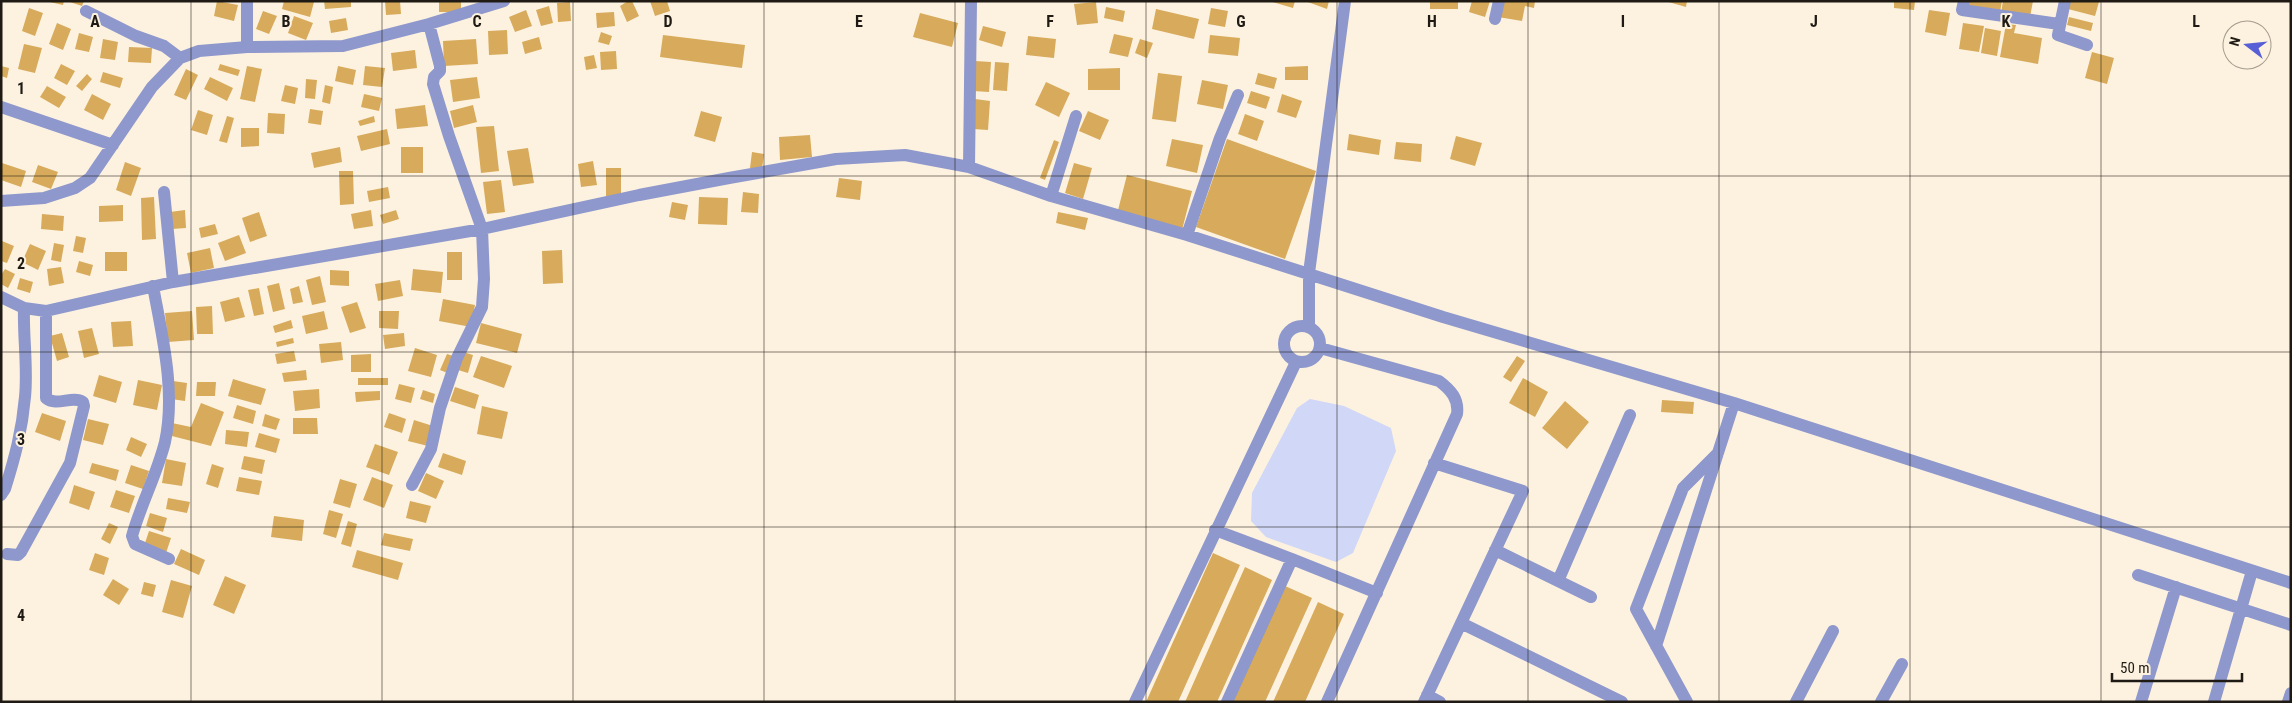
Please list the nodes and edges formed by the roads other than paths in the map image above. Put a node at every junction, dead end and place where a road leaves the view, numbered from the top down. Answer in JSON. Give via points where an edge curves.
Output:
{"nodes":[{"id":1,"x":247,"y":1,"type":"edge"},
{"id":2,"x":504,"y":1,"type":"edge"},
{"id":3,"x":971,"y":1,"type":"edge"},
{"id":4,"x":1345,"y":1,"type":"edge"},
{"id":5,"x":1499,"y":1,"type":"edge"},
{"id":6,"x":1964,"y":1,"type":"edge"},
{"id":7,"x":2065,"y":1,"type":"edge"},
{"id":8,"x":86,"y":11,"type":"dead end"},
{"id":9,"x":1496,"y":19,"type":"dead end"},
{"id":10,"x":429,"y":24,"type":"junction"},
{"id":11,"x":2059,"y":24,"type":"junction"},
{"id":12,"x":2087,"y":45,"type":"dead end"},
{"id":13,"x":248,"y":47,"type":"junction"},
{"id":14,"x":180,"y":58,"type":"junction"},
{"id":15,"x":1238,"y":95,"type":"dead end"},
{"id":16,"x":1,"y":107,"type":"edge"},
{"id":17,"x":1076,"y":116,"type":"dead end"},
{"id":18,"x":113,"y":145,"type":"junction"},
{"id":19,"x":970,"y":167,"type":"junction"},
{"id":20,"x":164,"y":192,"type":"dead end"},
{"id":21,"x":1051,"y":196,"type":"junction"},
{"id":22,"x":1,"y":202,"type":"edge"},
{"id":23,"x":482,"y":229,"type":"junction"},
{"id":24,"x":1187,"y":235,"type":"junction"},
{"id":25,"x":1309,"y":273,"type":"junction"},
{"id":26,"x":173,"y":282,"type":"junction"},
{"id":27,"x":153,"y":286,"type":"junction"},
{"id":28,"x":1,"y":297,"type":"edge"},
{"id":29,"x":24,"y":308,"type":"junction"},
{"id":30,"x":46,"y":311,"type":"junction"},
{"id":31,"x":1308,"y":327,"type":"junction"},
{"id":32,"x":1320,"y":348,"type":"junction"},
{"id":33,"x":1296,"y":362,"type":"junction"},
{"id":34,"x":1734,"y":403,"type":"junction"},
{"id":35,"x":1630,"y":415,"type":"dead end"},
{"id":36,"x":1718,"y":453,"type":"junction"},
{"id":37,"x":1434,"y":463,"type":"junction"},
{"id":38,"x":412,"y":485,"type":"dead end"},
{"id":39,"x":1,"y":495,"type":"edge"},
{"id":40,"x":1215,"y":530,"type":"junction"},
{"id":41,"x":1495,"y":550,"type":"junction"},
{"id":42,"x":7,"y":554,"type":"dead end"},
{"id":43,"x":169,"y":558,"type":"dead end"},
{"id":44,"x":1292,"y":560,"type":"junction"},
{"id":45,"x":2252,"y":571,"type":"junction"},
{"id":46,"x":2138,"y":575,"type":"dead end"},
{"id":47,"x":1558,"y":581,"type":"junction"},
{"id":48,"x":2291,"y":583,"type":"edge"},
{"id":49,"x":2176,"y":587,"type":"junction"},
{"id":50,"x":1377,"y":593,"type":"junction"},
{"id":51,"x":1592,"y":597,"type":"dead end"},
{"id":52,"x":2241,"y":609,"type":"junction"},
{"id":53,"x":1461,"y":623,"type":"junction"},
{"id":54,"x":2291,"y":625,"type":"edge"},
{"id":55,"x":1833,"y":631,"type":"dead end"},
{"id":56,"x":1656,"y":646,"type":"junction"},
{"id":57,"x":1902,"y":664,"type":"dead end"},
{"id":58,"x":2291,"y":693,"type":"edge"},
{"id":59,"x":1425,"y":698,"type":"edge"},
{"id":60,"x":1682,"y":699,"type":"edge"},
{"id":61,"x":1135,"y":702,"type":"edge"},
{"id":62,"x":1227,"y":702,"type":"edge"},
{"id":63,"x":1327,"y":702,"type":"edge"},
{"id":64,"x":1440,"y":702,"type":"edge"},
{"id":65,"x":1622,"y":702,"type":"edge"},
{"id":66,"x":1796,"y":702,"type":"edge"},
{"id":67,"x":1881,"y":702,"type":"edge"},
{"id":68,"x":2141,"y":702,"type":"edge"},
{"id":69,"x":2214,"y":702,"type":"edge"},
{"id":70,"x":2288,"y":702,"type":"edge"}],
"edges":[{"from":1,"to":13,"type":"street"},
{"from":2,"to":10,"type":"street"},
{"from":3,"to":19,"type":"street"},
{"from":4,"to":25,"type":"street"},
{"from":5,"to":9,"type":"street"},
{"from":6,"to":11,"type":"street","via":[[1962,10]]},
{"from":7,"to":11,"type":"street"},
{"from":8,"to":14,"type":"street","via":[[164,46]]},
{"from":10,"to":13,"type":"street","via":[[343,46]]},
{"from":10,"to":23,"type":"street","via":[[440,66],[433,84]]},
{"from":11,"to":12,"type":"street","via":[[2059,37]]},
{"from":13,"to":14,"type":"street","via":[[199,51]]},
{"from":14,"to":18,"type":"street","via":[[152,87]]},
{"from":15,"to":24,"type":"street"},
{"from":16,"to":18,"type":"street"},
{"from":17,"to":21,"type":"street"},
{"from":18,"to":22,"type":"street","via":[[90,178],[75,188],[44,198]]},
{"from":19,"to":21,"type":"street"},
{"from":19,"to":23,"type":"street","via":[[906,155],[836,159],[639,195]]},
{"from":20,"to":26,"type":"street"},
{"from":21,"to":24,"type":"street"},
{"from":23,"to":26,"type":"street"},
{"from":23,"to":38,"type":"street","via":[[482,307],[454,366],[431,450]]},
{"from":24,"to":25,"type":"street"},
{"from":25,"to":31,"type":"street"},
{"from":25,"to":34,"type":"street","via":[[1443,317]]},
{"from":26,"to":27,"type":"street"},
{"from":27,"to":30,"type":"street"},
{"from":27,"to":43,"type":"street","via":[[167,362],[168,422],[132,536],[135,544]]},
{"from":28,"to":29,"type":"street"},
{"from":29,"to":30,"type":"street"},
{"from":29,"to":39,"type":"street","via":[[25,395],[20,440]]},
{"from":30,"to":42,"type":"street","via":[[46,398],[52,402],[78,399],[84,406],[70,462],[22,552]]},
{"from":31,"to":32,"type":"street","via":[[1318,335]]},
{"from":31,"to":33,"type":"street","via":[[1296,327],[1286,335],[1284,348]]},
{"from":32,"to":33,"type":"street","via":[[1308,362]]},
{"from":32,"to":37,"type":"street","via":[[1439,382],[1450,389],[1458,404],[1457,414]]},
{"from":33,"to":40,"type":"street"},
{"from":34,"to":36,"type":"street"},
{"from":34,"to":45,"type":"street"},
{"from":35,"to":47,"type":"street"},
{"from":36,"to":56,"type":"street"},
{"from":36,"to":56,"type":"street","via":[[1683,488],[1636,609]]},
{"from":37,"to":41,"type":"street","via":[[1523,491]]},
{"from":37,"to":50,"type":"street"},
{"from":40,"to":44,"type":"street"},
{"from":40,"to":61,"type":"street"},
{"from":41,"to":47,"type":"street"},
{"from":41,"to":53,"type":"street"},
{"from":44,"to":50,"type":"street"},
{"from":44,"to":62,"type":"street"},
{"from":45,"to":48,"type":"street"},
{"from":45,"to":52,"type":"street"},
{"from":46,"to":49,"type":"street"},
{"from":47,"to":51,"type":"street"},
{"from":49,"to":52,"type":"street"},
{"from":49,"to":68,"type":"street"},
{"from":50,"to":63,"type":"street"},
{"from":52,"to":54,"type":"street"},
{"from":52,"to":69,"type":"street"},
{"from":53,"to":59,"type":"street"},
{"from":53,"to":65,"type":"street"},
{"from":55,"to":66,"type":"street"},
{"from":56,"to":60,"type":"street"},
{"from":57,"to":67,"type":"street"},
{"from":58,"to":70,"type":"street"},
{"from":59,"to":64,"type":"street"}]}
